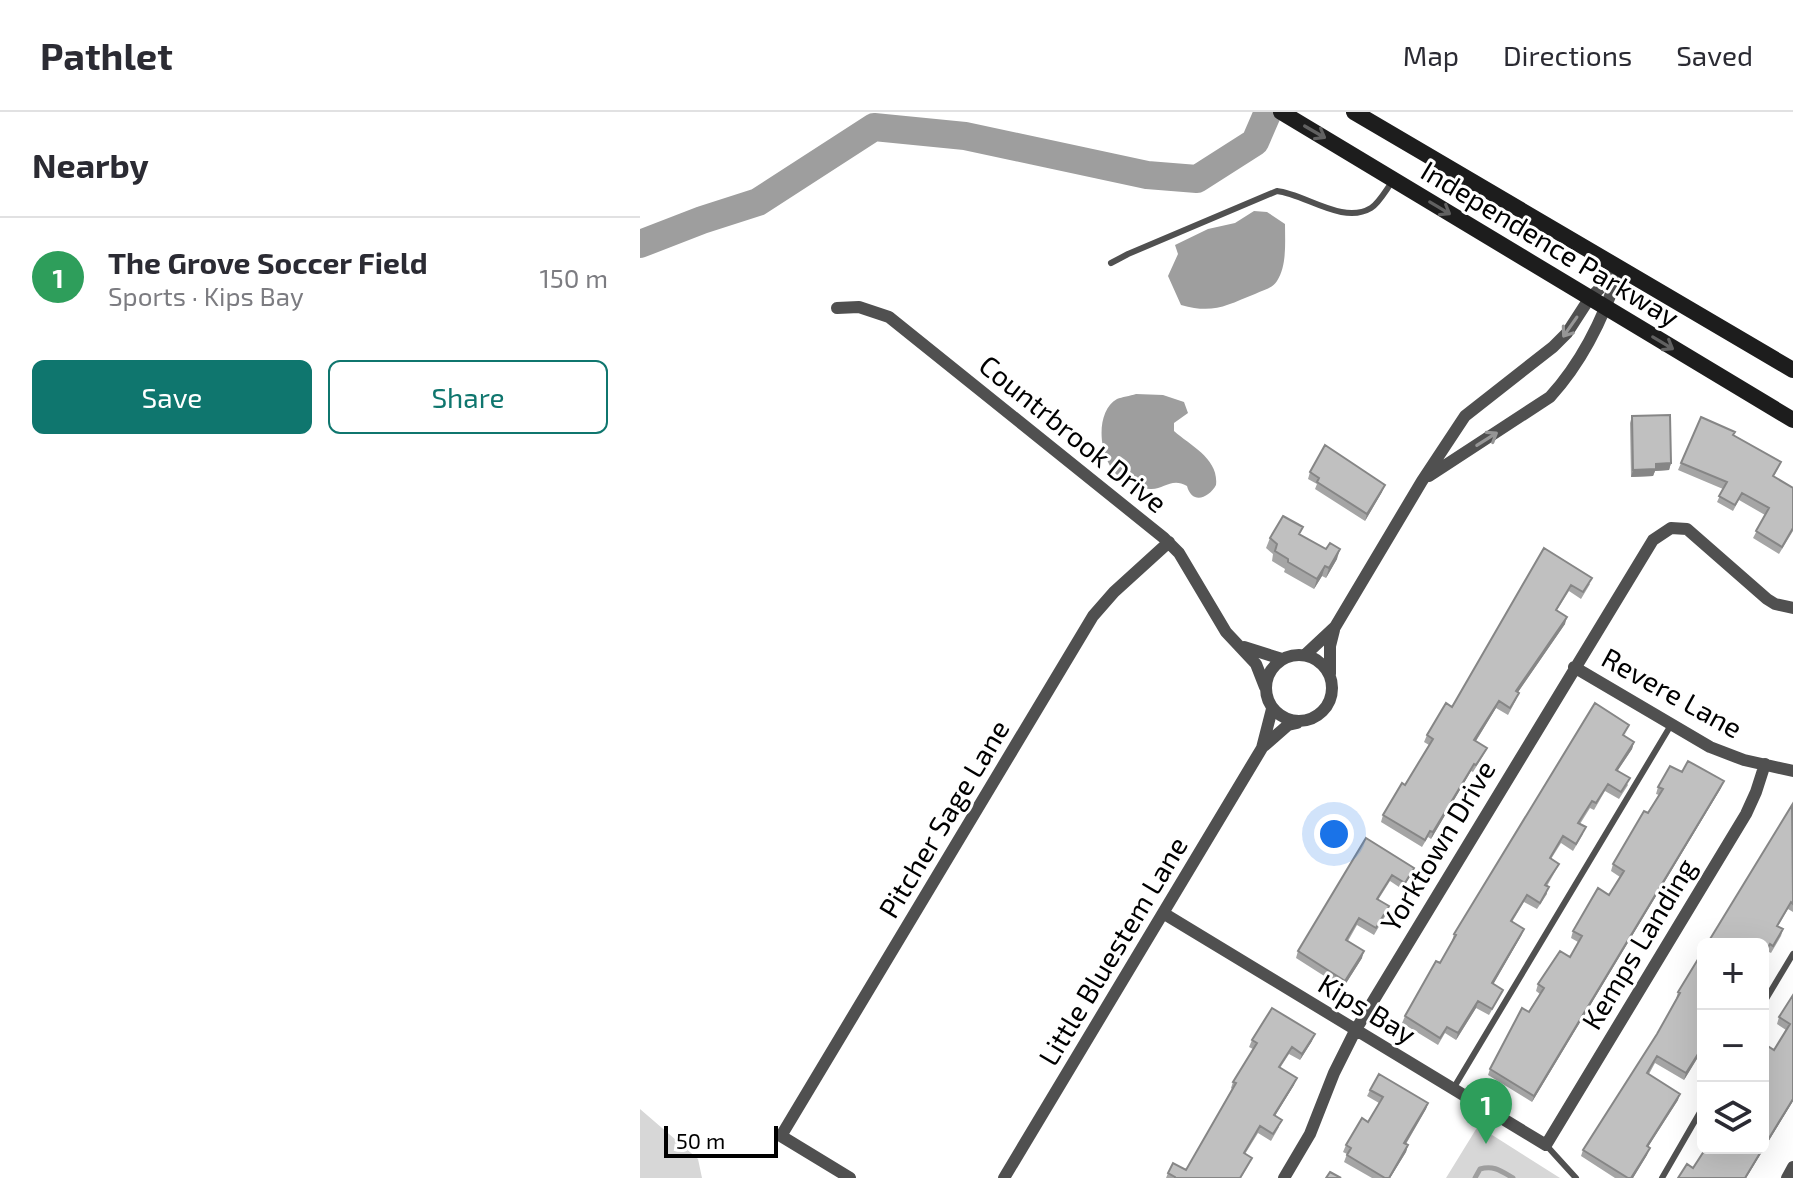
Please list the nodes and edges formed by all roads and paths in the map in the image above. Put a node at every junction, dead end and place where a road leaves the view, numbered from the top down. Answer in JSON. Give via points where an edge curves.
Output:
{"nodes":[{"id":1,"x":1281,"y":112,"type":"edge"},
{"id":2,"x":1355,"y":112,"type":"edge"},
{"id":3,"x":1394,"y":179,"type":"junction"},
{"id":4,"x":1111,"y":263,"type":"dead end"},
{"id":5,"x":1621,"y":268,"type":"junction"},
{"id":6,"x":1589,"y":299,"type":"junction"},
{"id":7,"x":837,"y":308,"type":"dead end"},
{"id":8,"x":1606,"y":309,"type":"junction"},
{"id":9,"x":1793,"y":370,"type":"edge"},
{"id":10,"x":1793,"y":420,"type":"edge"},
{"id":11,"x":1422,"y":481,"type":"junction"},
{"id":12,"x":1169,"y":542,"type":"junction"},
{"id":13,"x":1793,"y":608,"type":"edge"},
{"id":14,"x":1335,"y":627,"type":"junction"},
{"id":15,"x":1241,"y":646,"type":"junction"},
{"id":16,"x":1305,"y":655,"type":"junction"},
{"id":17,"x":1282,"y":659,"type":"junction"},
{"id":18,"x":1574,"y":667,"type":"junction"},
{"id":19,"x":1330,"y":674,"type":"junction"},
{"id":20,"x":1265,"y":687,"type":"junction"},
{"id":21,"x":1272,"y":709,"type":"junction"},
{"id":22,"x":1301,"y":722,"type":"junction"},
{"id":23,"x":1671,"y":725,"type":"junction"},
{"id":24,"x":1262,"y":748,"type":"junction"},
{"id":25,"x":1765,"y":764,"type":"junction"},
{"id":26,"x":1793,"y":771,"type":"edge"},
{"id":27,"x":1163,"y":913,"type":"junction"},
{"id":28,"x":1793,"y":954,"type":"edge"},
{"id":29,"x":1769,"y":994,"type":"edge"},
{"id":30,"x":1355,"y":1031,"type":"junction"},
{"id":31,"x":1453,"y":1090,"type":"junction"},
{"id":32,"x":1697,"y":1117,"type":"edge"},
{"id":33,"x":1546,"y":1145,"type":"junction"},
{"id":34,"x":1793,"y":1167,"type":"edge"},
{"id":35,"x":850,"y":1178,"type":"edge"},
{"id":36,"x":1004,"y":1178,"type":"edge"},
{"id":37,"x":1284,"y":1178,"type":"edge"},
{"id":38,"x":1576,"y":1178,"type":"edge"},
{"id":39,"x":1662,"y":1178,"type":"edge"},
{"id":40,"x":1787,"y":1178,"type":"edge"}],
"edges":[{"from":1,"to":3,"type":"main road","name":"Independence Parkway","one_way":true},
{"from":2,"to":5,"type":"main road","name":"Independence Parkway"},
{"from":3,"to":4,"type":"lane","via":[[1373,207],[1358,213],[1277,191]]},
{"from":3,"to":6,"type":"main road","name":"Independence Parkway","one_way":true},
{"from":5,"to":6,"type":"street"},
{"from":5,"to":8,"type":"street"},
{"from":5,"to":9,"type":"main road","name":"Independence Parkway"},
{"from":6,"to":8,"type":"main road","name":"Independence Parkway"},
{"from":6,"to":11,"type":"street","one_way":true,"via":[[1553,347],[1465,416]]},
{"from":7,"to":12,"type":"street","name":"Countrbrook Drive","via":[[859,307],[889,317]]},
{"from":8,"to":10,"type":"main road","name":"Independence Parkway","one_way":true},
{"from":11,"to":8,"type":"street","one_way":true,"via":[[1550,397]]},
{"from":11,"to":14,"type":"street"},
{"from":12,"to":15,"type":"street","name":"Countrbrook Drive","via":[[1226,632]]},
{"from":12,"to":35,"type":"street","name":"Pitcher Sage Lane","via":[[1093,616],[781,1136]]},
{"from":13,"to":18,"type":"street","name":"Yorktown Drive","via":[[1767,599],[1687,529],[1677,527],[1663,531],[1648,547]]},
{"from":14,"to":16,"type":"street"},
{"from":14,"to":19,"type":"street"},
{"from":15,"to":17,"type":"street"},
{"from":15,"to":20,"type":"street","name":"Countrbrook Drive"},
{"from":16,"to":17,"type":"street"},
{"from":16,"to":19,"type":"street","via":[[1316,658]]},
{"from":17,"to":20,"type":"street"},
{"from":18,"to":23,"type":"street","name":"Revere Lane"},
{"from":18,"to":30,"type":"street","name":"Yorktown Drive"},
{"from":19,"to":22,"type":"street","via":[[1328,705]]},
{"from":20,"to":21,"type":"street"},
{"from":21,"to":22,"type":"street"},
{"from":21,"to":24,"type":"street","name":"Little Bluestem Lane"},
{"from":22,"to":24,"type":"street","name":"Little Bluestem Lane","via":[[1288,725]]},
{"from":23,"to":25,"type":"street","name":"Revere Lane","via":[[1720,751]]},
{"from":23,"to":31,"type":"lane"},
{"from":24,"to":27,"type":"street","name":"Little Bluestem Lane"},
{"from":25,"to":26,"type":"street","name":"Revere Lane"},
{"from":25,"to":33,"type":"street","name":"Kemps Landing","via":[[1746,814]]},
{"from":27,"to":30,"type":"street","name":"Kips Bay"},
{"from":27,"to":36,"type":"street","name":"Little Bluestem Lane"},
{"from":28,"to":29,"type":"lane"},
{"from":30,"to":31,"type":"street","name":"Kips Bay"},
{"from":30,"to":37,"type":"street","name":"Yorktown Drive","via":[[1310,1134]]},
{"from":31,"to":33,"type":"street","name":"Kips Bay"},
{"from":32,"to":39,"type":"lane"},
{"from":33,"to":38,"type":"lane"},
{"from":34,"to":40,"type":"street"}]}
